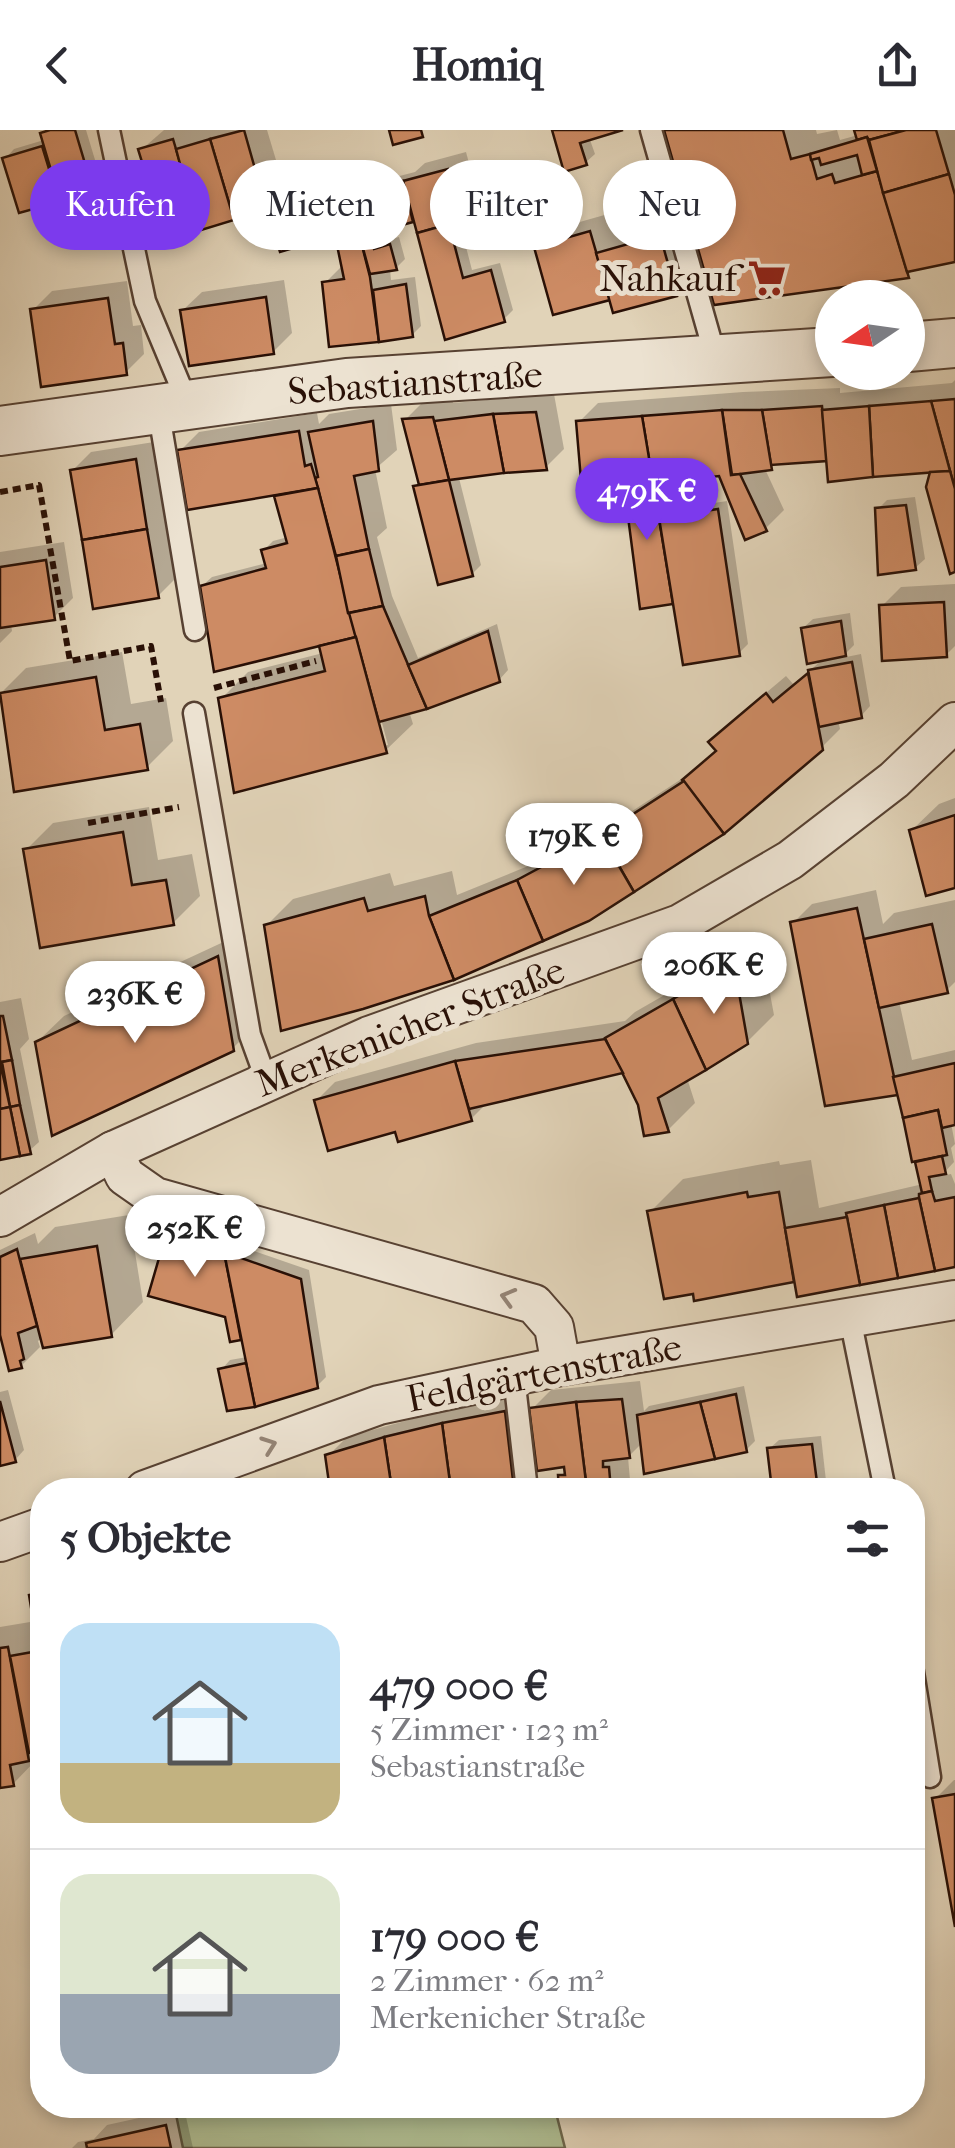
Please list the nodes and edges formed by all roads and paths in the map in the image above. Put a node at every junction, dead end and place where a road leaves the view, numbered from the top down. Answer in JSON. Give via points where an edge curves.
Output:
{"nodes":[{"id":1,"x":109,"y":130,"type":"edge"},
{"id":2,"x":651,"y":130,"type":"edge"},
{"id":3,"x":955,"y":343,"type":"edge"},
{"id":4,"x":925,"y":346,"type":"edge"},
{"id":5,"x":815,"y":353,"type":"edge"},
{"id":6,"x":716,"y":361,"type":"junction"},
{"id":7,"x":173,"y":406,"type":"junction"},
{"id":8,"x":0,"y":431,"type":"edge"},
{"id":9,"x":0,"y":492,"type":"edge"},
{"id":10,"x":194,"y":630,"type":"dead end"},
{"id":11,"x":316,"y":662,"type":"dead end"},
{"id":12,"x":194,"y":712,"type":"joint"},
{"id":13,"x":163,"y":718,"type":"dead end"},
{"id":14,"x":955,"y":722,"type":"edge"},
{"id":15,"x":174,"y":789,"type":"dead end"},
{"id":16,"x":210,"y":802,"type":"junction"},
{"id":17,"x":178,"y":807,"type":"junction"},
{"id":18,"x":88,"y":823,"type":"dead end"},
{"id":19,"x":268,"y":1082,"type":"junction"},
{"id":20,"x":113,"y":1151,"type":"junction"},
{"id":21,"x":0,"y":1217,"type":"edge"},
{"id":22,"x":955,"y":1300,"type":"edge"},
{"id":23,"x":850,"y":1318,"type":"junction"},
{"id":24,"x":561,"y":1366,"type":"junction"},
{"id":25,"x":514,"y":1376,"type":"junction"},
{"id":26,"x":177,"y":1478,"type":"edge"},
{"id":27,"x":526,"y":1478,"type":"edge"},
{"id":28,"x":883,"y":1478,"type":"edge"},
{"id":29,"x":30,"y":1531,"type":"edge"},
{"id":30,"x":0,"y":1542,"type":"edge"},
{"id":31,"x":925,"y":1746,"type":"edge"},
{"id":32,"x":930,"y":1777,"type":"dead end"}],
"edges":[{"from":1,"to":7,"type":"lane"},
{"from":2,"to":6,"type":"lane"},
{"from":3,"to":4,"type":"street"},
{"from":5,"to":6,"type":"street","name":"Sebastianstraße"},
{"from":6,"to":7,"type":"street","name":"Sebastianstraße","via":[[348,384]]},
{"from":7,"to":8,"type":"street","name":"Sebastianstraße"},
{"from":7,"to":10,"type":"lane"},
{"from":9,"to":13,"type":"path","via":[[39,485],[70,661],[152,646]]},
{"from":11,"to":12,"type":"path","via":[[214,688],[213,703]]},
{"from":12,"to":16,"type":"lane"},
{"from":14,"to":19,"type":"street","name":"Merkenicher Straße","via":[[894,780],[790,860],[680,924],[369,1036]]},
{"from":15,"to":17,"type":"path"},
{"from":16,"to":17,"type":"path"},
{"from":16,"to":19,"type":"lane","via":[[250,1035]]},
{"from":17,"to":18,"type":"path"},
{"from":19,"to":20,"type":"street","name":"Merkenicher Straße"},
{"from":20,"to":21,"type":"street","name":"Merkenicher Straße"},
{"from":24,"to":20,"type":"street","one_way":true,"via":[[554,1327],[534,1304],[154,1197],[125,1176]]},
{"from":22,"to":23,"type":"street","name":"Feldgärtenstraße"},
{"from":23,"to":24,"type":"street","name":"Feldgärtenstraße"},
{"from":23,"to":28,"type":"lane"},
{"from":24,"to":25,"type":"street","name":"Feldgärtenstraße"},
{"from":26,"to":25,"type":"street","name":"Feldgärtenstraße","one_way":true,"via":[[379,1405]]},
{"from":25,"to":27,"type":"lane"},
{"from":29,"to":30,"type":"street"},
{"from":31,"to":32,"type":"lane"}]}
